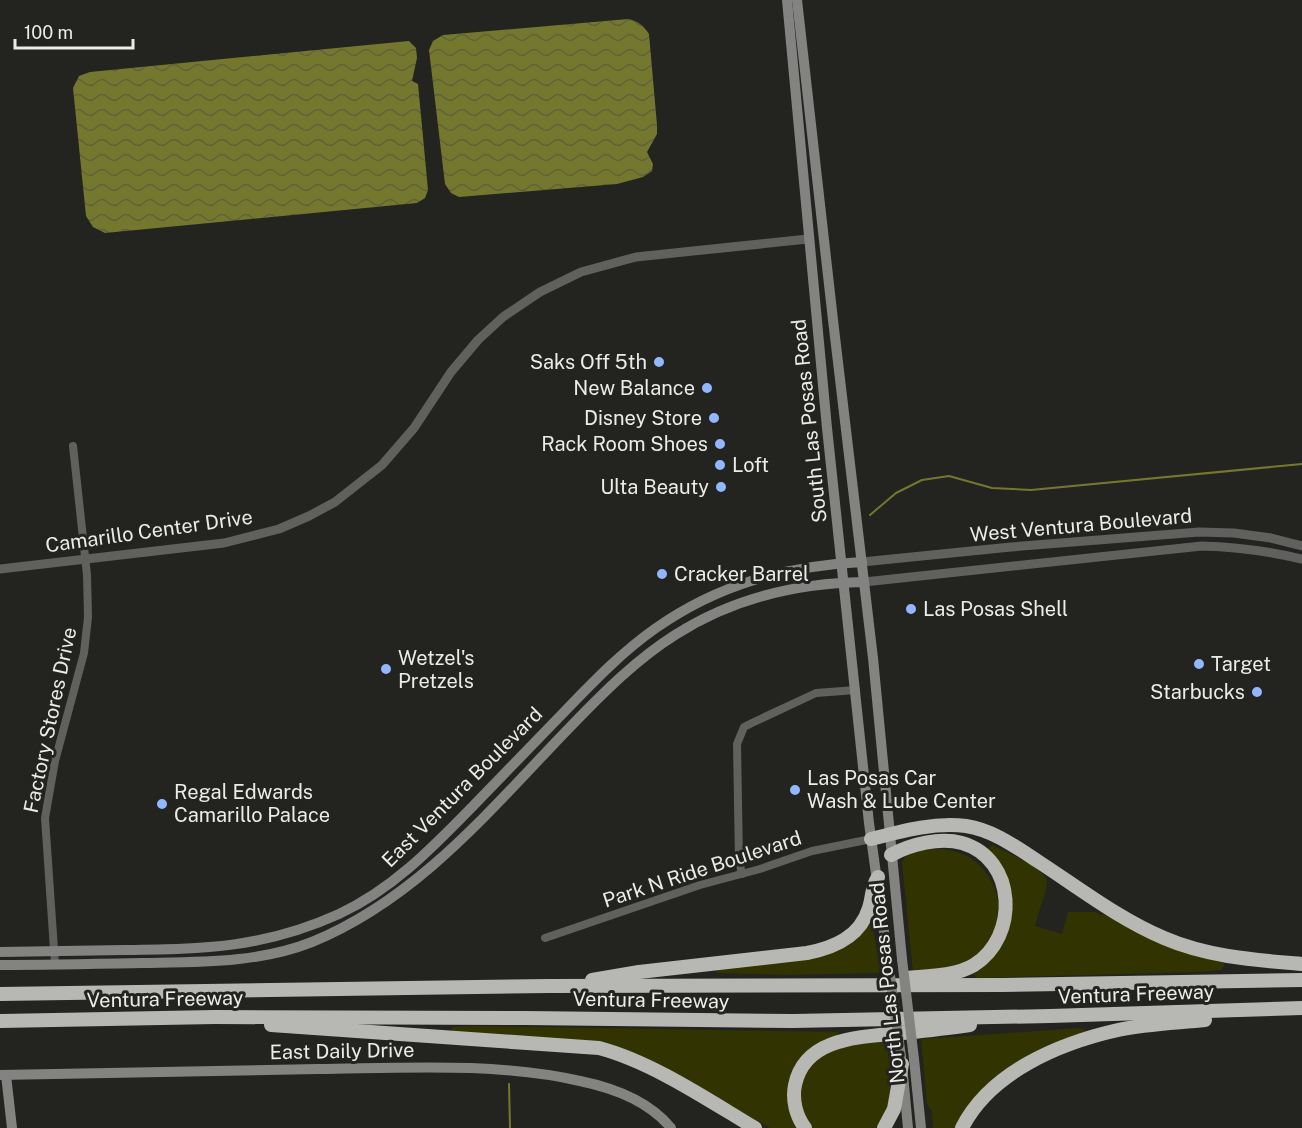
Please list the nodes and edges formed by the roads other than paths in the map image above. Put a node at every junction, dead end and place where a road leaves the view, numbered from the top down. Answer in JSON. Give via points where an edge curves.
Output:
{"nodes":[{"id":1,"x":787,"y":0,"type":"edge"},
{"id":2,"x":798,"y":0,"type":"edge"},
{"id":3,"x":808,"y":239,"type":"junction"},
{"id":4,"x":832,"y":320,"type":"junction"},
{"id":5,"x":73,"y":446,"type":"dead end"},
{"id":6,"x":1302,"y":546,"type":"edge"},
{"id":7,"x":85,"y":558,"type":"junction"},
{"id":8,"x":1302,"y":559,"type":"edge"},
{"id":9,"x":861,"y":562,"type":"junction"},
{"id":10,"x":843,"y":563,"type":"junction"},
{"id":11,"x":0,"y":569,"type":"edge"},
{"id":12,"x":864,"y":582,"type":"junction"},
{"id":13,"x":845,"y":583,"type":"junction"},
{"id":14,"x":856,"y":690,"type":"junction"},
{"id":15,"x":890,"y":834,"type":"junction"},
{"id":16,"x":871,"y":839,"type":"junction"},
{"id":17,"x":891,"y":855,"type":"junction"},
{"id":18,"x":742,"y":874,"type":"junction"},
{"id":19,"x":878,"y":877,"type":"junction"},
{"id":20,"x":545,"y":938,"type":"dead end"},
{"id":21,"x":54,"y":951,"type":"junction"},
{"id":22,"x":0,"y":952,"type":"edge"},
{"id":23,"x":55,"y":964,"type":"junction"},
{"id":24,"x":1302,"y":964,"type":"edge"},
{"id":25,"x":0,"y":965,"type":"edge"},
{"id":26,"x":1302,"y":980,"type":"edge"},
{"id":27,"x":808,"y":985,"type":"junction"},
{"id":28,"x":549,"y":986,"type":"junction"},
{"id":29,"x":0,"y":994,"type":"edge"},
{"id":30,"x":1301,"y":1008,"type":"edge"},
{"id":31,"x":1050,"y":1016,"type":"junction"},
{"id":32,"x":215,"y":1017,"type":"junction"},
{"id":33,"x":0,"y":1020,"type":"edge"},
{"id":34,"x":906,"y":1060,"type":"junction"},
{"id":35,"x":3,"y":1075,"type":"edge"},
{"id":36,"x":12,"y":1128,"type":"edge"},
{"id":37,"x":671,"y":1128,"type":"edge"},
{"id":38,"x":755,"y":1128,"type":"edge"},
{"id":39,"x":805,"y":1128,"type":"edge"},
{"id":40,"x":884,"y":1128,"type":"edge"},
{"id":41,"x":908,"y":1128,"type":"edge"},
{"id":42,"x":921,"y":1128,"type":"edge"},
{"id":43,"x":962,"y":1128,"type":"edge"}],
"edges":[{"from":1,"to":3,"type":"main road","name":"South Las Posas Road"},
{"from":2,"to":4,"type":"main road","name":"South Las Posas Road"},
{"from":3,"to":4,"type":"main road","via":[[817,247],[826,313]]},
{"from":3,"to":7,"type":"street","name":"Camarillo Center Drive","via":[[636,257],[581,272],[521,304],[478,340],[398,448],[335,502],[279,529],[248,538]]},
{"from":3,"to":10,"type":"main road","name":"South Las Posas Road"},
{"from":4,"to":9,"type":"main road","name":"South Las Posas Road"},
{"from":5,"to":7,"type":"street","name":"Factory Stores Drive"},
{"from":6,"to":9,"type":"street","name":"West Ventura Boulevard","via":[[1234,532],[1199,532]]},
{"from":7,"to":11,"type":"street","name":"Camarillo Center Drive"},
{"from":7,"to":21,"type":"street","name":"Factory Stores Drive","via":[[87,634],[45,818]]},
{"from":8,"to":12,"type":"street","name":"West Ventura Boulevard","via":[[1269,551],[1202,546]]},
{"from":9,"to":10,"type":"main road","name":"East Ventura Boulevard"},
{"from":9,"to":12,"type":"main road","name":"South Las Posas Road"},
{"from":10,"to":13,"type":"main road","name":"South Las Posas Road"},
{"from":10,"to":21,"type":"main road","name":"East Ventura Boulevard","via":[[805,567],[741,584],[711,596],[656,628],[603,672],[424,855],[386,886],[340,913],[284,934],[216,948]]},
{"from":12,"to":13,"type":"main road","name":"East Ventura Boulevard"},
{"from":12,"to":15,"type":"main road","name":"South Las Posas Road"},
{"from":13,"to":14,"type":"main road","name":"South Las Posas Road"},
{"from":13,"to":23,"type":"main road","name":"East Ventura Boulevard","via":[[804,586],[754,598],[701,620],[656,648],[596,700],[424,874],[351,924],[310,942],[254,957],[213,962]]},
{"from":14,"to":16,"type":"main road","name":"South Las Posas Road"},
{"from":14,"to":18,"type":"street","via":[[816,693],[744,727],[736,761]]},
{"from":15,"to":16,"type":"highway"},
{"from":15,"to":17,"type":"main road","name":"North Las Posas Road"},
{"from":15,"to":24,"type":"highway","via":[[952,825],[984,830],[1162,937],[1215,955]]},
{"from":16,"to":18,"type":"street","name":"Park N Ride Boulevard","via":[[812,851]]},
{"from":16,"to":19,"type":"main road","name":"North Las Posas Road"},
{"from":17,"to":27,"type":"highway","via":[[911,845],[952,841],[982,854],[998,873],[1005,892],[1005,923],[997,941],[984,958],[958,971]]},
{"from":17,"to":34,"type":"main road","name":"North Las Posas Road","bridge":true,"via":[[902,959]]},
{"from":18,"to":20,"type":"street","name":"Park N Ride Boulevard"},
{"from":19,"to":28,"type":"highway","via":[[872,886],[868,911],[854,933],[823,950]]},
{"from":19,"to":34,"type":"main road","name":"North Las Posas Road","bridge":true},
{"from":21,"to":22,"type":"main road","name":"East Ventura Boulevard"},
{"from":21,"to":23,"type":"street","name":"Factory Stores Drive"},
{"from":23,"to":25,"type":"main road","name":"East Ventura Boulevard"},
{"from":26,"to":27,"type":"highway","name":"Ventura Freeway"},
{"from":27,"to":28,"type":"highway","name":"Ventura Freeway"},
{"from":28,"to":29,"type":"highway","name":"Ventura Freeway"},
{"from":30,"to":31,"type":"highway","name":"Ventura Freeway"},
{"from":30,"to":43,"type":"highway","via":[[1119,1030],[1076,1043],[1031,1063],[996,1086]]},
{"from":31,"to":32,"type":"highway","name":"Ventura Freeway","via":[[793,1021]]},
{"from":31,"to":39,"type":"highway","via":[[845,1039],[830,1044],[813,1054],[794,1086],[794,1104]]},
{"from":32,"to":33,"type":"highway","name":"Ventura Freeway"},
{"from":32,"to":38,"type":"highway","via":[[286,1027],[598,1048],[643,1065]]},
{"from":34,"to":40,"type":"highway","via":[[894,1109]]},
{"from":34,"to":41,"type":"main road","name":"North Las Posas Road"},
{"from":34,"to":42,"type":"main road","name":"North Las Posas Road"},
{"from":35,"to":36,"type":"main road"},
{"from":35,"to":37,"type":"main road","name":"East Daily Drive","via":[[419,1067],[537,1074],[582,1081],[621,1093],[654,1111]]}]}
